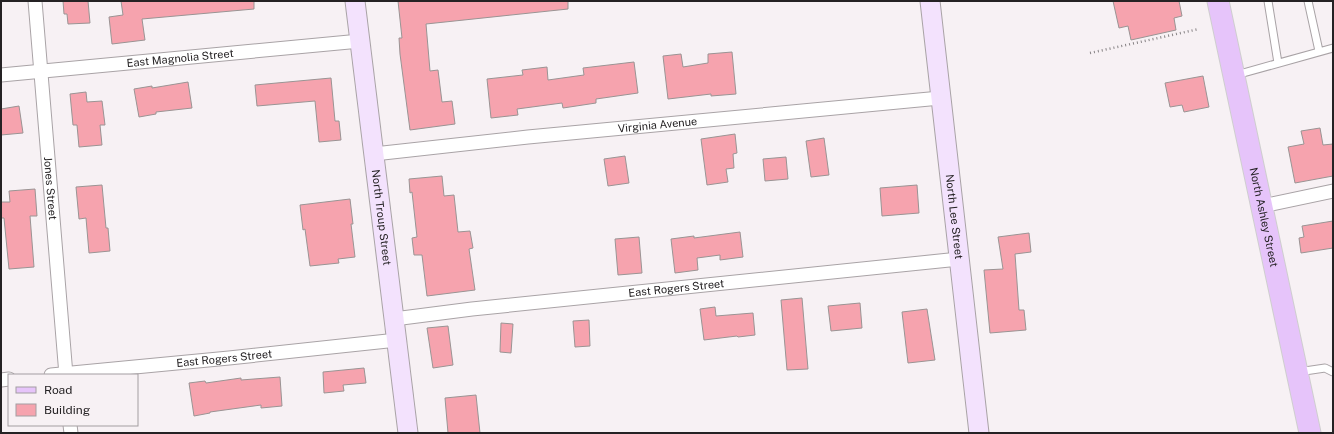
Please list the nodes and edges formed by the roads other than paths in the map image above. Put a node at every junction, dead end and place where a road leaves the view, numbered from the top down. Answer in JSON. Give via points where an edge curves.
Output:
{"nodes":[{"id":1,"x":35,"y":1,"type":"edge"},
{"id":2,"x":356,"y":1,"type":"edge"},
{"id":3,"x":930,"y":1,"type":"edge"},
{"id":4,"x":1218,"y":1,"type":"edge"},
{"id":5,"x":1268,"y":1,"type":"edge"},
{"id":6,"x":1308,"y":1,"type":"edge"},
{"id":7,"x":360,"y":41,"type":"junction"},
{"id":8,"x":1333,"y":48,"type":"edge"},
{"id":9,"x":1319,"y":51,"type":"junction"},
{"id":10,"x":1278,"y":63,"type":"junction"},
{"id":11,"x":40,"y":71,"type":"junction"},
{"id":12,"x":1,"y":75,"type":"edge"},
{"id":13,"x":1234,"y":75,"type":"junction"},
{"id":14,"x":940,"y":98,"type":"junction"},
{"id":15,"x":374,"y":154,"type":"junction"},
{"id":16,"x":1333,"y":191,"type":"edge"},
{"id":17,"x":1262,"y":206,"type":"junction"},
{"id":18,"x":959,"y":259,"type":"junction"},
{"id":19,"x":394,"y":319,"type":"junction"},
{"id":20,"x":396,"y":340,"type":"junction"},
{"id":21,"x":1297,"y":372,"type":"junction"},
{"id":22,"x":1333,"y":372,"type":"edge"},
{"id":23,"x":66,"y":374,"type":"edge"},
{"id":24,"x":408,"y":433,"type":"edge"},
{"id":25,"x":979,"y":433,"type":"edge"},
{"id":26,"x":1310,"y":433,"type":"edge"}],
"edges":[{"from":1,"to":11,"type":"street","name":"Jones Street"},
{"from":2,"to":7,"type":"street","name":"North Troup Street"},
{"from":3,"to":14,"type":"street","name":"North Lee Street"},
{"from":4,"to":13,"type":"main road","name":"North Ashley Street"},
{"from":5,"to":10,"type":"lane"},
{"from":6,"to":9,"type":"lane"},
{"from":7,"to":11,"type":"street","name":"East Magnolia Street"},
{"from":7,"to":15,"type":"street","name":"North Troup Street"},
{"from":8,"to":9,"type":"lane"},
{"from":9,"to":10,"type":"lane"},
{"from":10,"to":13,"type":"lane"},
{"from":11,"to":12,"type":"street","name":"East Magnolia Street"},
{"from":11,"to":23,"type":"street","name":"Jones Street"},
{"from":13,"to":17,"type":"main road","name":"North Ashley Street"},
{"from":14,"to":15,"type":"street","name":"Virginia Avenue"},
{"from":14,"to":18,"type":"street","name":"North Lee Street"},
{"from":15,"to":19,"type":"street","name":"North Troup Street"},
{"from":16,"to":17,"type":"street"},
{"from":17,"to":21,"type":"main road","name":"North Ashley Street"},
{"from":18,"to":19,"type":"street","name":"East Rogers Street"},
{"from":18,"to":25,"type":"street","name":"North Lee Street"},
{"from":19,"to":20,"type":"street","name":"North Troup Street"},
{"from":20,"to":23,"type":"street","name":"East Rogers Street"},
{"from":20,"to":24,"type":"street","name":"North Troup Street"},
{"from":21,"to":22,"type":"lane","via":[[1325,368]]},
{"from":21,"to":26,"type":"main road","name":"North Ashley Street"}]}
